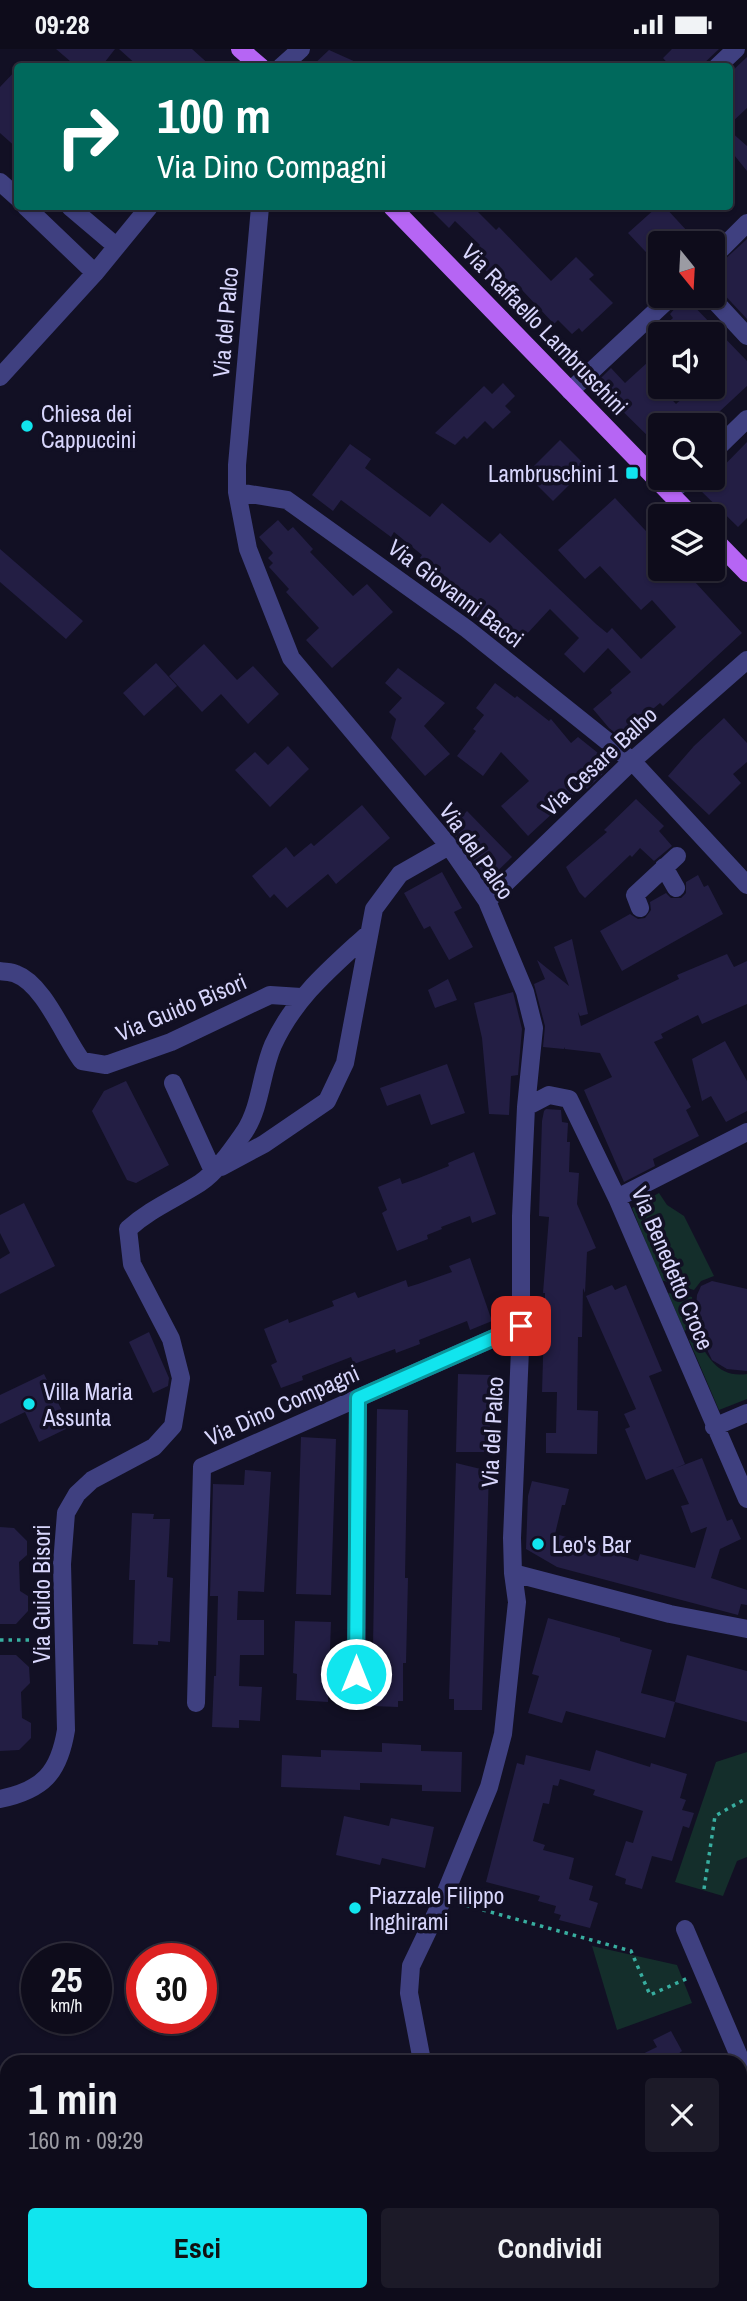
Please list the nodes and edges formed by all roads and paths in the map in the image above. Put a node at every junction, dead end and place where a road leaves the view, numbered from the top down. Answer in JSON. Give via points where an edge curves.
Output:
{"nodes":[{"id":1,"x":240,"y":49,"type":"edge"},
{"id":2,"x":301,"y":49,"type":"edge"},
{"id":3,"x":736,"y":49,"type":"edge"},
{"id":4,"x":256,"y":63,"type":"edge"},
{"id":5,"x":285,"y":63,"type":"edge"},
{"id":6,"x":721,"y":63,"type":"edge"},
{"id":7,"x":29,"y":210,"type":"edge"},
{"id":8,"x":74,"y":210,"type":"edge"},
{"id":9,"x":146,"y":210,"type":"edge"},
{"id":10,"x":260,"y":210,"type":"edge"},
{"id":11,"x":395,"y":210,"type":"edge"},
{"id":12,"x":747,"y":223,"type":"edge"},
{"id":13,"x":725,"y":245,"type":"edge"},
{"id":14,"x":116,"y":246,"type":"junction"},
{"id":15,"x":95,"y":273,"type":"junction"},
{"id":16,"x":659,"y":308,"type":"edge"},
{"id":17,"x":721,"y":308,"type":"edge"},
{"id":18,"x":747,"y":335,"type":"edge"},
{"id":19,"x":0,"y":377,"type":"edge"},
{"id":20,"x":570,"y":391,"type":"junction"},
{"id":21,"x":747,"y":419,"type":"edge"},
{"id":22,"x":725,"y":440,"type":"edge"},
{"id":23,"x":673,"y":490,"type":"edge"},
{"id":24,"x":237,"y":492,"type":"junction"},
{"id":25,"x":670,"y":493,"type":"junction"},
{"id":26,"x":681,"y":504,"type":"edge"},
{"id":27,"x":725,"y":550,"type":"edge"},
{"id":28,"x":747,"y":573,"type":"edge"},
{"id":29,"x":747,"y":660,"type":"edge"},
{"id":30,"x":632,"y":761,"type":"junction"},
{"id":31,"x":449,"y":846,"type":"junction"},
{"id":32,"x":747,"y":885,"type":"edge"},
{"id":33,"x":676,"y":888,"type":"dead end"},
{"id":34,"x":487,"y":901,"type":"junction"},
{"id":35,"x":640,"y":908,"type":"dead end"},
{"id":36,"x":369,"y":933,"type":"junction"},
{"id":37,"x":0,"y":971,"type":"edge"},
{"id":38,"x":301,"y":997,"type":"junction"},
{"id":39,"x":173,"y":1083,"type":"dead end"},
{"id":40,"x":527,"y":1107,"type":"junction"},
{"id":41,"x":747,"y":1132,"type":"edge"},
{"id":42,"x":213,"y":1171,"type":"junction"},
{"id":43,"x":617,"y":1198,"type":"junction"},
{"id":44,"x":521,"y":1326,"type":"junction"},
{"id":45,"x":358,"y":1398,"type":"junction"},
{"id":46,"x":747,"y":1413,"type":"edge"},
{"id":47,"x":714,"y":1427,"type":"junction"},
{"id":48,"x":747,"y":1499,"type":"edge"},
{"id":49,"x":513,"y":1573,"type":"junction"},
{"id":50,"x":747,"y":1629,"type":"edge"},
{"id":51,"x":0,"y":1640,"type":"edge"},
{"id":52,"x":64,"y":1640,"type":"junction"},
{"id":53,"x":356,"y":1701,"type":"dead end"},
{"id":54,"x":196,"y":1703,"type":"dead end"},
{"id":55,"x":747,"y":1798,"type":"edge"},
{"id":56,"x":0,"y":1799,"type":"edge"},
{"id":57,"x":704,"y":1889,"type":"dead end"},
{"id":58,"x":443,"y":1899,"type":"junction"},
{"id":59,"x":685,"y":1929,"type":"dead end"},
{"id":60,"x":703,"y":1972,"type":"junction"},
{"id":61,"x":421,"y":2055,"type":"edge"},
{"id":62,"x":738,"y":2055,"type":"edge"}],
"edges":[{"from":1,"to":4,"type":"main road"},
{"from":2,"to":5,"type":"street"},
{"from":3,"to":6,"type":"street"},
{"from":7,"to":15,"type":"street"},
{"from":8,"to":14,"type":"street"},
{"from":9,"to":14,"type":"street"},
{"from":10,"to":24,"type":"street","name":"Via del Palco"},
{"from":11,"to":20,"type":"main road","name":"Via Raffaello Lambruschini"},
{"from":12,"to":13,"type":"street"},
{"from":14,"to":15,"type":"street"},
{"from":15,"to":19,"type":"street"},
{"from":16,"to":20,"type":"street"},
{"from":17,"to":18,"type":"street"},
{"from":20,"to":25,"type":"main road","name":"Via Raffaello Lambruschini"},
{"from":21,"to":22,"type":"street"},
{"from":23,"to":25,"type":"street"},
{"from":24,"to":30,"type":"street","name":"Via Giovanni Bacci","via":[[288,501],[467,629]]},
{"from":24,"to":31,"type":"street","name":"Via del Palco","via":[[248,549],[291,658]]},
{"from":25,"to":26,"type":"main road","name":"Via Raffaello Lambruschini"},
{"from":27,"to":28,"type":"main road"},
{"from":29,"to":30,"type":"street","name":"Via Cesare Balbo"},
{"from":30,"to":32,"type":"street","name":"Via Giovanni Bacci"},
{"from":30,"to":34,"type":"street","name":"Via Cesare Balbo"},
{"from":31,"to":34,"type":"street","name":"Via del Palco"},
{"from":31,"to":36,"type":"street","name":"Via Guido Bisori","via":[[400,874],[374,909]]},
{"from":33,"to":35,"type":"street","via":[[671,861],[635,895]]},
{"from":34,"to":40,"type":"street","name":"Via del Palco","via":[[525,992],[534,1028]]},
{"from":36,"to":38,"type":"street","name":"Via Guido Bisori"},
{"from":36,"to":42,"type":"street","name":"Via Guido Bisori","via":[[345,1063],[327,1101]]},
{"from":37,"to":38,"type":"street","name":"Via Guido Bisori","via":[[18,974],[32,987],[82,1061],[106,1065],[171,1042],[270,995]]},
{"from":38,"to":42,"type":"street","name":"Via Guido Bisori","via":[[273,1046],[250,1120]]},
{"from":39,"to":42,"type":"street"},
{"from":40,"to":43,"type":"street","name":"Via Benedetto Croce","via":[[549,1095],[569,1099]]},
{"from":40,"to":44,"type":"street","name":"Via del Palco"},
{"from":41,"to":43,"type":"street"},
{"from":42,"to":52,"type":"street","name":"Via Guido Bisori","via":[[202,1182],[145,1213],[128,1229],[132,1264],[170,1339],[181,1378],[178,1405],[173,1426],[154,1447],[92,1480],[66,1513]]},
{"from":43,"to":47,"type":"street","name":"Via Benedetto Croce"},
{"from":44,"to":45,"type":"street","name":"Via Dino Compagni"},
{"from":44,"to":49,"type":"street","name":"Via del Palco"},
{"from":45,"to":53,"type":"street"},
{"from":45,"to":54,"type":"street","name":"Via Dino Compagni","via":[[202,1467]]},
{"from":46,"to":47,"type":"street"},
{"from":47,"to":48,"type":"street","name":"Via Benedetto Croce"},
{"from":49,"to":50,"type":"street"},
{"from":49,"to":58,"type":"street","name":"Via del Palco","via":[[517,1602],[503,1734],[489,1787]]},
{"from":51,"to":52,"type":"path"},
{"from":52,"to":56,"type":"street","name":"Via Guido Bisori","via":[[66,1730],[62,1755],[46,1778],[24,1794]]},
{"from":55,"to":57,"type":"path","via":[[715,1816]]},
{"from":58,"to":60,"type":"path","via":[[631,1951],[650,1995]]},
{"from":58,"to":61,"type":"street","name":"Via del Palco","via":[[411,1966],[409,1993]]},
{"from":59,"to":60,"type":"street"},
{"from":60,"to":62,"type":"street"}]}
